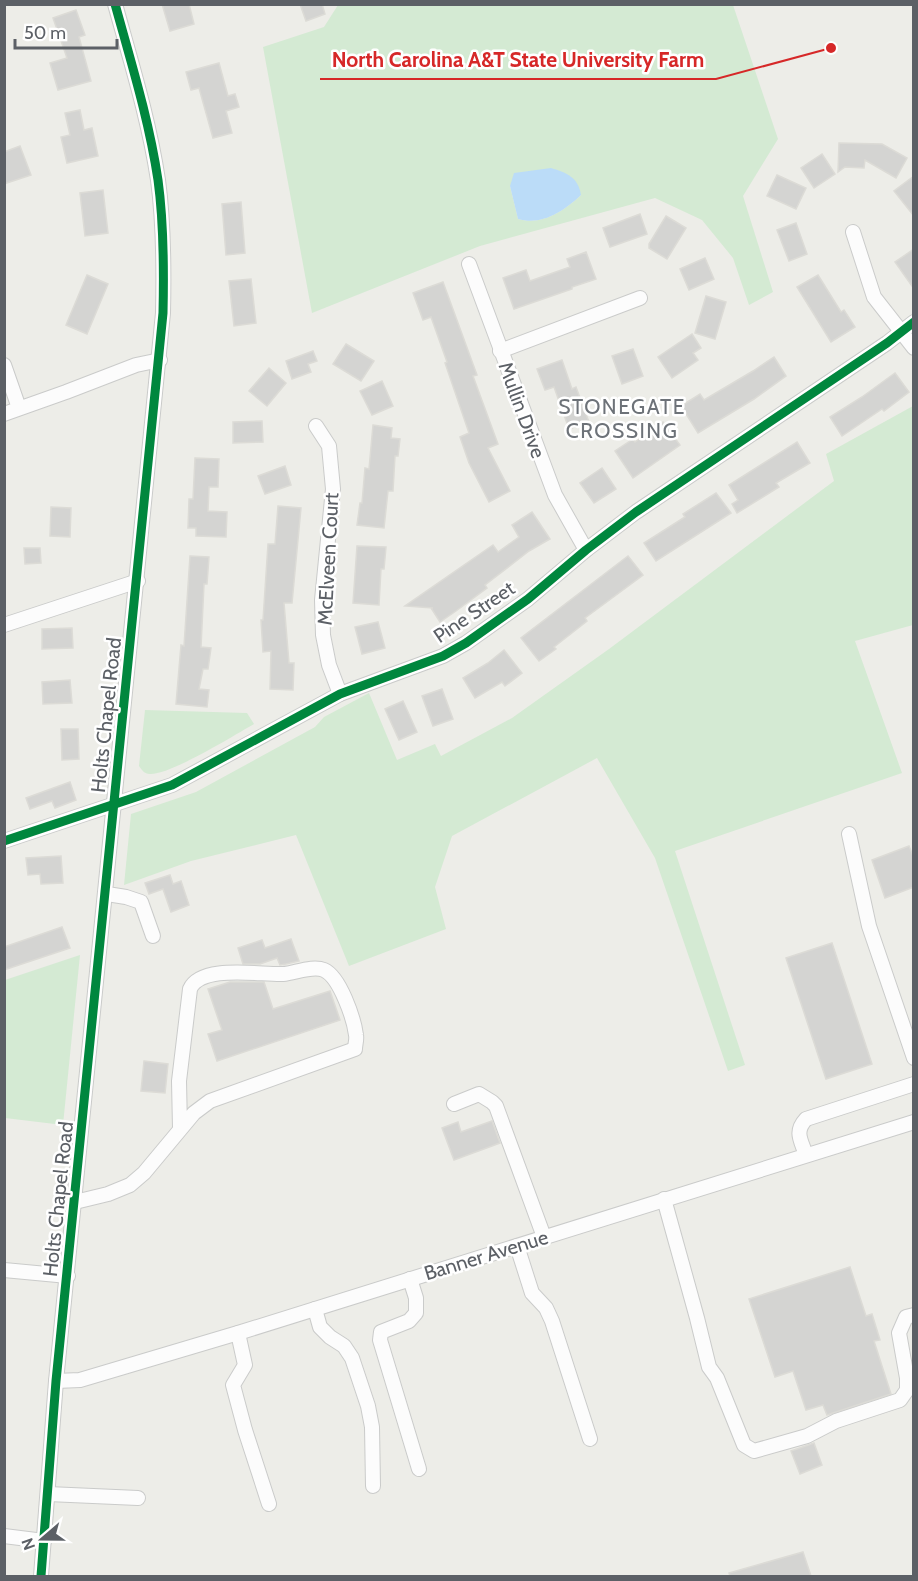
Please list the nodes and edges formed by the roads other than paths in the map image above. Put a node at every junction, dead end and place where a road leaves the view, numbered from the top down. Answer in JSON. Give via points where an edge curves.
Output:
{"nodes":[{"id":1,"x":115,"y":4,"type":"edge"},
{"id":2,"x":853,"y":232,"type":"dead end"},
{"id":3,"x":469,"y":264,"type":"dead end"},
{"id":4,"x":640,"y":298,"type":"dead end"},
{"id":5,"x":914,"y":322,"type":"edge"},
{"id":6,"x":901,"y":332,"type":"junction"},
{"id":7,"x":914,"y":348,"type":"edge"},
{"id":8,"x":500,"y":351,"type":"junction"},
{"id":9,"x":159,"y":360,"type":"junction"},
{"id":10,"x":4,"y":364,"type":"edge"},
{"id":11,"x":19,"y":408,"type":"junction"},
{"id":12,"x":4,"y":414,"type":"edge"},
{"id":13,"x":316,"y":426,"type":"dead end"},
{"id":14,"x":586,"y":550,"type":"junction"},
{"id":15,"x":138,"y":581,"type":"junction"},
{"id":16,"x":4,"y":625,"type":"edge"},
{"id":17,"x":340,"y":694,"type":"junction"},
{"id":18,"x":115,"y":803,"type":"junction"},
{"id":19,"x":849,"y":834,"type":"dead end"},
{"id":20,"x":4,"y":841,"type":"edge"},
{"id":21,"x":106,"y":894,"type":"junction"},
{"id":22,"x":153,"y":936,"type":"dead end"},
{"id":23,"x":914,"y":1058,"type":"edge"},
{"id":24,"x":914,"y":1084,"type":"edge"},
{"id":25,"x":454,"y":1104,"type":"dead end"},
{"id":26,"x":914,"y":1122,"type":"edge"},
{"id":27,"x":180,"y":1128,"type":"junction"},
{"id":28,"x":806,"y":1155,"type":"junction"},
{"id":29,"x":664,"y":1199,"type":"junction"},
{"id":30,"x":75,"y":1202,"type":"junction"},
{"id":31,"x":544,"y":1237,"type":"junction"},
{"id":32,"x":517,"y":1246,"type":"junction"},
{"id":33,"x":4,"y":1270,"type":"edge"},
{"id":34,"x":68,"y":1276,"type":"junction"},
{"id":35,"x":410,"y":1279,"type":"junction"},
{"id":36,"x":315,"y":1309,"type":"junction"},
{"id":37,"x":914,"y":1315,"type":"edge"},
{"id":38,"x":238,"y":1333,"type":"junction"},
{"id":39,"x":56,"y":1381,"type":"junction"},
{"id":40,"x":590,"y":1439,"type":"dead end"},
{"id":41,"x":419,"y":1469,"type":"dead end"},
{"id":42,"x":374,"y":1486,"type":"dead end"},
{"id":43,"x":48,"y":1494,"type":"junction"},
{"id":44,"x":138,"y":1498,"type":"dead end"},
{"id":45,"x":269,"y":1504,"type":"dead end"},
{"id":46,"x":4,"y":1536,"type":"edge"},
{"id":47,"x":44,"y":1541,"type":"junction"},
{"id":48,"x":41,"y":1576,"type":"edge"}],
"edges":[{"from":1,"to":9,"type":"street","name":"Holts Chapel Road","via":[[147,122],[158,181],[164,244],[164,314]]},
{"from":2,"to":6,"type":"street","via":[[874,297]]},
{"from":3,"to":8,"type":"street","name":"Mullin Drive"},
{"from":4,"to":8,"type":"street"},
{"from":5,"to":6,"type":"street","name":"Pine Street"},
{"from":6,"to":7,"type":"street"},
{"from":6,"to":14,"type":"street","name":"Pine Street"},
{"from":8,"to":14,"type":"street","name":"Mullin Drive","via":[[555,495]]},
{"from":9,"to":11,"type":"street","via":[[136,364]]},
{"from":9,"to":15,"type":"street","name":"Holts Chapel Road"},
{"from":10,"to":11,"type":"street"},
{"from":11,"to":12,"type":"street"},
{"from":13,"to":17,"type":"street","name":"McElveen Court","via":[[329,446],[333,489],[322,600],[323,635]]},
{"from":14,"to":17,"type":"street","name":"Pine Street","via":[[528,598],[443,657]]},
{"from":15,"to":16,"type":"street"},
{"from":15,"to":18,"type":"street","name":"Holts Chapel Road"},
{"from":17,"to":18,"type":"street","name":"Pine Street","via":[[172,785]]},
{"from":18,"to":20,"type":"street","name":"Pine Street"},
{"from":18,"to":21,"type":"street","name":"Holts Chapel Road"},
{"from":19,"to":23,"type":"street","via":[[869,926]]},
{"from":21,"to":22,"type":"street","via":[[141,902]]},
{"from":21,"to":30,"type":"street","name":"Holts Chapel Road"},
{"from":24,"to":28,"type":"street","via":[[806,1119],[799,1133]]},
{"from":25,"to":31,"type":"street","via":[[479,1094],[496,1106]]},
{"from":26,"to":28,"type":"street","name":"Banner Avenue"},
{"from":27,"to":27,"type":"street","via":[[210,1101],[355,1049],[357,1037],[349,1007],[336,981],[325,970],[282,974],[234,972],[202,978],[193,984],[180,1082]]},
{"from":27,"to":30,"type":"street","via":[[130,1185]]},
{"from":28,"to":29,"type":"street","name":"Banner Avenue"},
{"from":29,"to":31,"type":"street","name":"Banner Avenue"},
{"from":29,"to":37,"type":"street","via":[[709,1367],[744,1445],[754,1451],[807,1436],[836,1421],[900,1400],[907,1390],[907,1378],[899,1332],[906,1317]]},
{"from":30,"to":34,"type":"street","name":"Holts Chapel Road"},
{"from":31,"to":32,"type":"street","name":"Banner Avenue"},
{"from":32,"to":35,"type":"street","name":"Banner Avenue"},
{"from":32,"to":40,"type":"street","via":[[532,1293],[552,1321]]},
{"from":33,"to":34,"type":"street"},
{"from":34,"to":39,"type":"street","name":"Holts Chapel Road"},
{"from":35,"to":36,"type":"street","name":"Banner Avenue"},
{"from":35,"to":41,"type":"street","via":[[416,1313],[381,1332],[380,1340]]},
{"from":36,"to":38,"type":"street","name":"Banner Avenue"},
{"from":36,"to":42,"type":"street","via":[[320,1327],[344,1346],[352,1358],[372,1427]]},
{"from":38,"to":39,"type":"street","name":"Banner Avenue","via":[[80,1380]]},
{"from":38,"to":45,"type":"street","via":[[245,1365],[233,1385]]},
{"from":39,"to":43,"type":"street","name":"Holts Chapel Road"},
{"from":43,"to":44,"type":"street"},
{"from":43,"to":47,"type":"street","name":"Holts Chapel Road"},
{"from":46,"to":47,"type":"street"},
{"from":47,"to":48,"type":"street","name":"Holts Chapel Road"}]}
